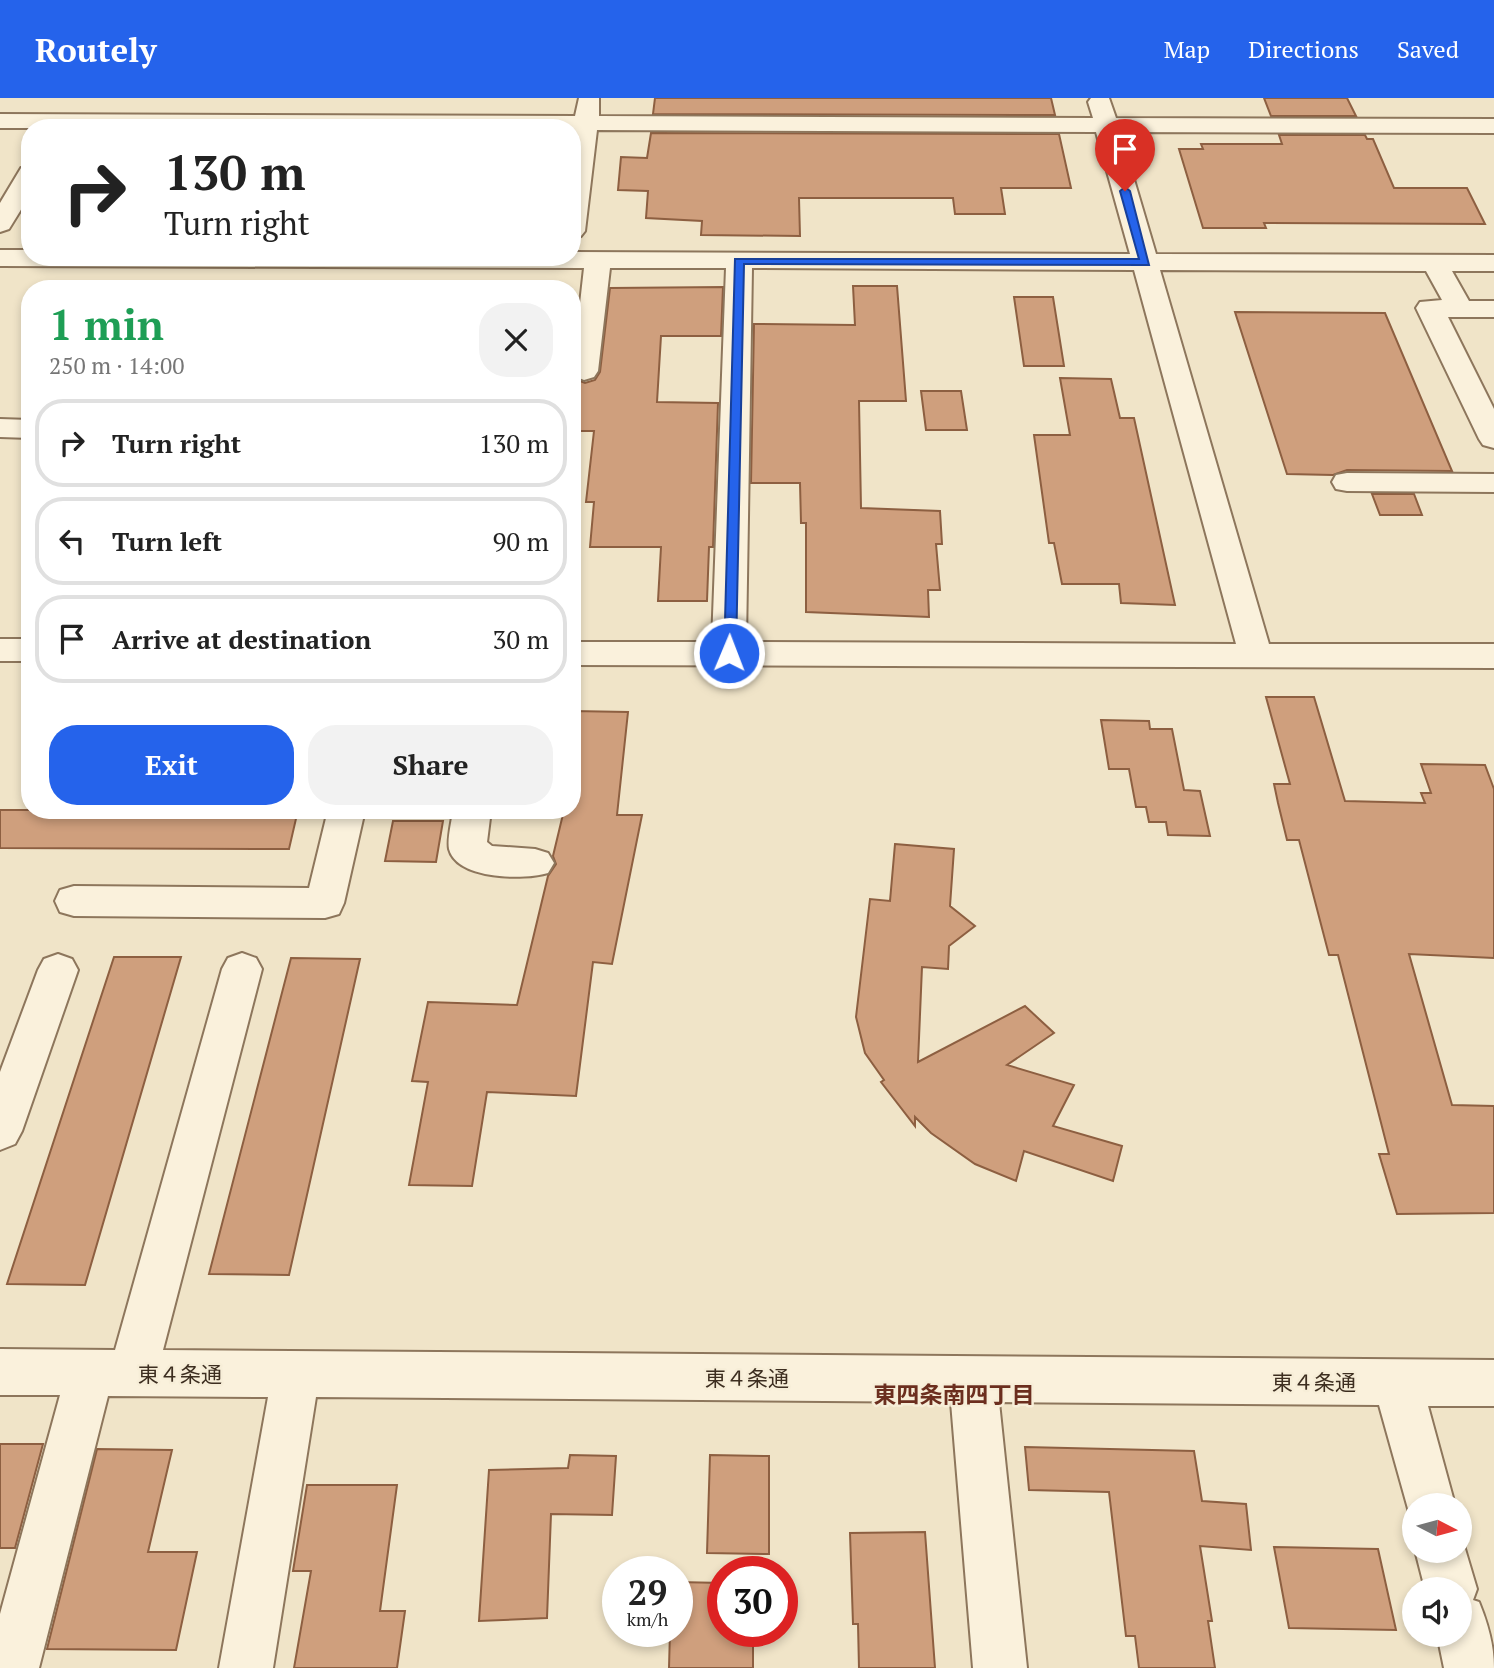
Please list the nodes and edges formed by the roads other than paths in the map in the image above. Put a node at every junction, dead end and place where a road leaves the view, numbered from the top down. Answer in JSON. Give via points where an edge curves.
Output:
{"nodes":[{"id":1,"x":75,"y":98,"type":"edge"},
{"id":2,"x":590,"y":98,"type":"edge"},
{"id":3,"x":1103,"y":111,"type":"edge"},
{"id":4,"x":62,"y":119,"type":"edge"},
{"id":5,"x":0,"y":121,"type":"edge"},
{"id":6,"x":21,"y":122,"type":"edge"},
{"id":7,"x":581,"y":123,"type":"edge"},
{"id":8,"x":586,"y":123,"type":"junction"},
{"id":9,"x":1494,"y":126,"type":"edge"},
{"id":10,"x":581,"y":162,"type":"edge"},
{"id":11,"x":21,"y":182,"type":"edge"},
{"id":12,"x":8,"y":195,"type":"edge"},
{"id":13,"x":0,"y":224,"type":"edge"},
{"id":14,"x":0,"y":258,"type":"edge"},
{"id":15,"x":21,"y":258,"type":"edge"},
{"id":16,"x":581,"y":259,"type":"edge"},
{"id":17,"x":598,"y":260,"type":"junction"},
{"id":18,"x":739,"y":261,"type":"junction"},
{"id":19,"x":1145,"y":263,"type":"junction"},
{"id":20,"x":1435,"y":263,"type":"junction"},
{"id":21,"x":1494,"y":263,"type":"edge"},
{"id":22,"x":1460,"y":309,"type":"junction"},
{"id":23,"x":1494,"y":309,"type":"edge"},
{"id":24,"x":584,"y":371,"type":"dead end"},
{"id":25,"x":0,"y":428,"type":"edge"},
{"id":26,"x":21,"y":429,"type":"edge"},
{"id":27,"x":1494,"y":439,"type":"edge"},
{"id":28,"x":1347,"y":482,"type":"dead end"},
{"id":29,"x":1494,"y":483,"type":"edge"},
{"id":30,"x":0,"y":650,"type":"edge"},
{"id":31,"x":21,"y":650,"type":"edge"},
{"id":32,"x":581,"y":653,"type":"edge"},
{"id":33,"x":729,"y":653,"type":"junction"},
{"id":34,"x":1256,"y":656,"type":"junction"},
{"id":35,"x":1494,"y":656,"type":"edge"},
{"id":36,"x":345,"y":819,"type":"edge"},
{"id":37,"x":471,"y":819,"type":"edge"},
{"id":38,"x":535,"y":863,"type":"dead end"},
{"id":39,"x":74,"y":901,"type":"dead end"},
{"id":40,"x":242,"y":969,"type":"dead end"},
{"id":41,"x":58,"y":970,"type":"dead end"},
{"id":42,"x":0,"y":1131,"type":"edge"},
{"id":43,"x":0,"y":1372,"type":"edge"},
{"id":44,"x":111,"y":1373,"type":"junction"},
{"id":45,"x":296,"y":1374,"type":"junction"},
{"id":46,"x":973,"y":1380,"type":"junction"},
{"id":47,"x":1398,"y":1383,"type":"junction"},
{"id":48,"x":1494,"y":1383,"type":"edge"},
{"id":49,"x":1427,"y":1493,"type":"edge"},
{"id":50,"x":1466,"y":1647,"type":"edge"},
{"id":51,"x":12,"y":1668,"type":"edge"},
{"id":52,"x":246,"y":1668,"type":"edge"},
{"id":53,"x":1000,"y":1668,"type":"edge"},
{"id":54,"x":1471,"y":1668,"type":"edge"}],
"edges":[{"from":1,"to":4,"type":"street"},
{"from":2,"to":8,"type":"street"},
{"from":3,"to":8,"type":"street"},
{"from":3,"to":9,"type":"street"},
{"from":3,"to":19,"type":"street"},
{"from":5,"to":6,"type":"street"},
{"from":7,"to":8,"type":"street"},
{"from":8,"to":10,"type":"street"},
{"from":11,"to":12,"type":"street"},
{"from":12,"to":13,"type":"street"},
{"from":14,"to":15,"type":"street"},
{"from":16,"to":17,"type":"street"},
{"from":17,"to":18,"type":"street"},
{"from":17,"to":24,"type":"street"},
{"from":18,"to":19,"type":"street"},
{"from":18,"to":33,"type":"street"},
{"from":19,"to":20,"type":"street"},
{"from":19,"to":34,"type":"street"},
{"from":20,"to":21,"type":"street"},
{"from":20,"to":22,"type":"street"},
{"from":22,"to":23,"type":"street"},
{"from":22,"to":27,"type":"street","via":[[1430,309]]},
{"from":25,"to":26,"type":"street"},
{"from":28,"to":29,"type":"street"},
{"from":30,"to":31,"type":"street"},
{"from":32,"to":33,"type":"street"},
{"from":33,"to":34,"type":"street"},
{"from":34,"to":35,"type":"street"},
{"from":36,"to":39,"type":"street","via":[[325,903]]},
{"from":37,"to":38,"type":"street","via":[[468,848],[484,860]]},
{"from":40,"to":44,"type":"street"},
{"from":41,"to":42,"type":"street"},
{"from":43,"to":44,"type":"street","name":"東４条通"},
{"from":44,"to":45,"type":"street","name":"東４条通"},
{"from":44,"to":51,"type":"street"},
{"from":45,"to":46,"type":"street","name":"東４条通"},
{"from":45,"to":52,"type":"street"},
{"from":46,"to":47,"type":"street","name":"東４条通"},
{"from":46,"to":53,"type":"street"},
{"from":47,"to":48,"type":"street","name":"東４条通"},
{"from":47,"to":49,"type":"street"},
{"from":50,"to":54,"type":"street"}]}
